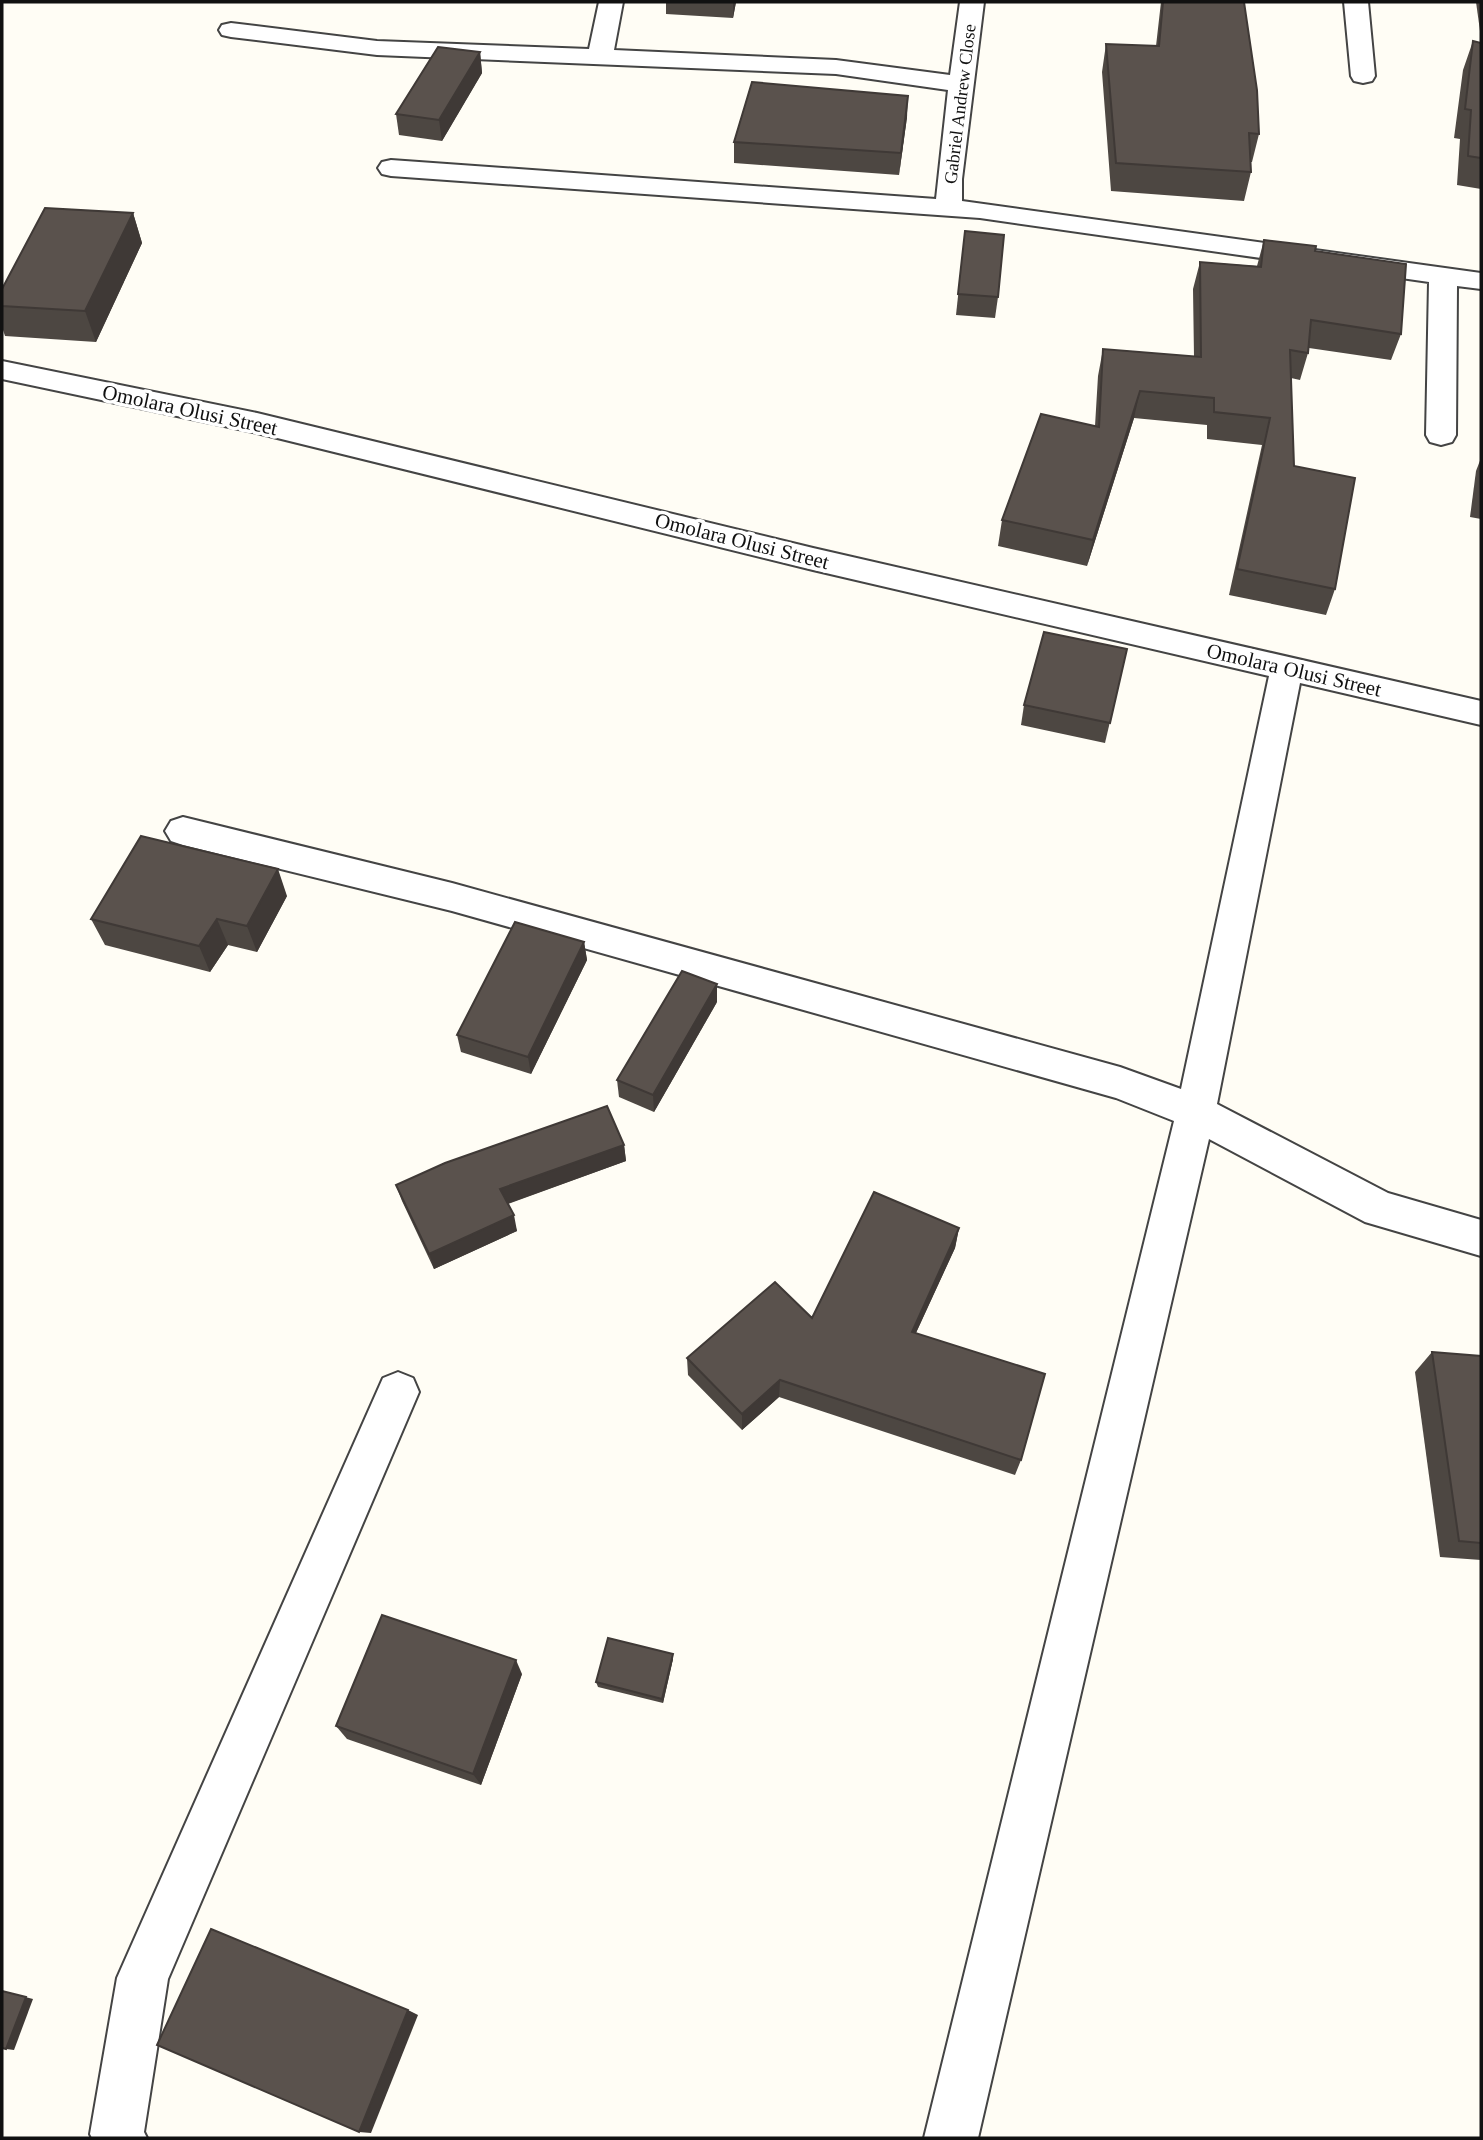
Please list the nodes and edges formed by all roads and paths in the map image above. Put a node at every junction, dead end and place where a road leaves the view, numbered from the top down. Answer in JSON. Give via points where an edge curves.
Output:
{"nodes":[{"id":1,"x":611,"y":2,"type":"edge"},
{"id":2,"x":972,"y":2,"type":"edge"},
{"id":3,"x":1356,"y":2,"type":"edge"},
{"id":4,"x":231,"y":30,"type":"dead end"},
{"id":5,"x":600,"y":57,"type":"junction"},
{"id":6,"x":1363,"y":76,"type":"dead end"},
{"id":7,"x":961,"y":84,"type":"junction"},
{"id":8,"x":391,"y":168,"type":"dead end"},
{"id":9,"x":949,"y":206,"type":"junction"},
{"id":10,"x":1443,"y":275,"type":"junction"},
{"id":11,"x":1481,"y":281,"type":"edge"},
{"id":12,"x":2,"y":370,"type":"edge"},
{"id":13,"x":1441,"y":435,"type":"dead end"},
{"id":14,"x":1287,"y":668,"type":"junction"},
{"id":15,"x":1481,"y":713,"type":"edge"},
{"id":16,"x":183,"y":831,"type":"dead end"},
{"id":17,"x":1196,"y":1112,"type":"junction"},
{"id":18,"x":1481,"y":1238,"type":"edge"},
{"id":19,"x":398,"y":1392,"type":"dead end"},
{"id":20,"x":118,"y":2137,"type":"edge"},
{"id":21,"x":951,"y":2138,"type":"edge"}],
"edges":[{"from":1,"to":5,"type":"street"},
{"from":2,"to":7,"type":"street","name":"Gabriel Andrew Close"},
{"from":3,"to":6,"type":"street"},
{"from":4,"to":5,"type":"street","via":[[377,48]]},
{"from":5,"to":7,"type":"street","via":[[836,67]]},
{"from":7,"to":9,"type":"street","name":"Gabriel Andrew Close"},
{"from":8,"to":9,"type":"street"},
{"from":9,"to":10,"type":"street"},
{"from":10,"to":11,"type":"street"},
{"from":10,"to":13,"type":"street"},
{"from":12,"to":14,"type":"street","name":"Omolara Olusi Street","via":[[257,424]]},
{"from":14,"to":15,"type":"street","name":"Omolara Olusi Street"},
{"from":14,"to":17,"type":"street"},
{"from":16,"to":17,"type":"street","via":[[465,901],[1120,1083]]},
{"from":17,"to":18,"type":"street","via":[[1379,1209]]},
{"from":17,"to":21,"type":"street"},
{"from":19,"to":20,"type":"street","via":[[144,1978]]}]}
